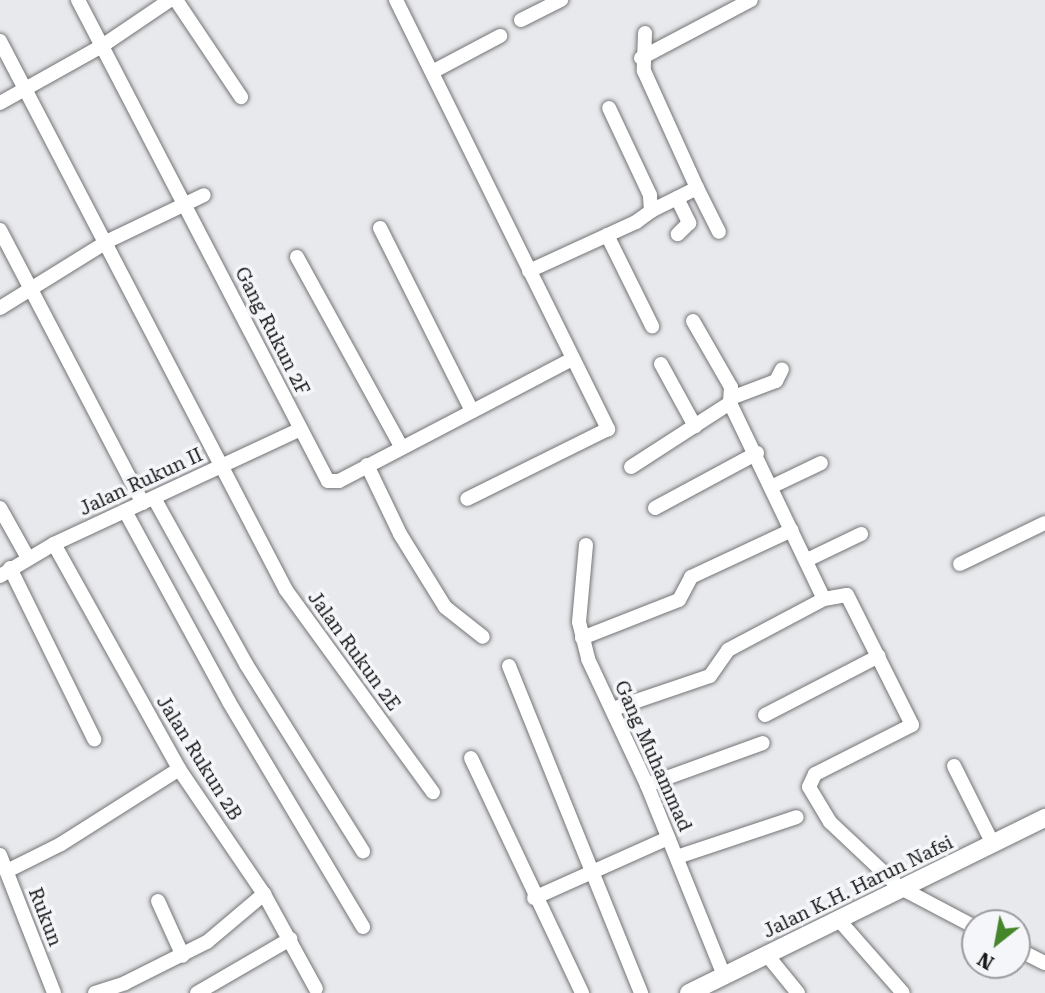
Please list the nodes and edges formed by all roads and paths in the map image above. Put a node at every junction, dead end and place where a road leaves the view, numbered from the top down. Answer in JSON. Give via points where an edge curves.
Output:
{"nodes":[{"id":1,"x":78,"y":0,"type":"edge"},
{"id":2,"x":170,"y":0,"type":"edge"},
{"id":3,"x":176,"y":0,"type":"edge"},
{"id":4,"x":396,"y":0,"type":"edge"},
{"id":5,"x":562,"y":0,"type":"edge"},
{"id":6,"x":751,"y":0,"type":"edge"},
{"id":7,"x":521,"y":20,"type":"dead end"},
{"id":8,"x":645,"y":33,"type":"dead end"},
{"id":9,"x":500,"y":36,"type":"dead end"},
{"id":10,"x":0,"y":41,"type":"edge"},
{"id":11,"x":102,"y":46,"type":"junction"},
{"id":12,"x":641,"y":58,"type":"junction"},
{"id":13,"x":434,"y":71,"type":"junction"},
{"id":14,"x":25,"y":90,"type":"junction"},
{"id":15,"x":241,"y":97,"type":"dead end"},
{"id":16,"x":0,"y":103,"type":"edge"},
{"id":17,"x":609,"y":108,"type":"dead end"},
{"id":18,"x":697,"y":188,"type":"junction"},
{"id":19,"x":204,"y":195,"type":"dead end"},
{"id":20,"x":677,"y":198,"type":"junction"},
{"id":21,"x":186,"y":204,"type":"junction"},
{"id":22,"x":651,"y":211,"type":"junction"},
{"id":23,"x":380,"y":228,"type":"dead end"},
{"id":24,"x":0,"y":230,"type":"edge"},
{"id":25,"x":719,"y":232,"type":"dead end"},
{"id":26,"x":678,"y":234,"type":"dead end"},
{"id":27,"x":607,"y":236,"type":"junction"},
{"id":28,"x":108,"y":241,"type":"junction"},
{"id":29,"x":297,"y":257,"type":"dead end"},
{"id":30,"x":529,"y":271,"type":"junction"},
{"id":31,"x":30,"y":286,"type":"junction"},
{"id":32,"x":0,"y":308,"type":"edge"},
{"id":33,"x":693,"y":321,"type":"dead end"},
{"id":34,"x":652,"y":326,"type":"dead end"},
{"id":35,"x":572,"y":359,"type":"junction"},
{"id":36,"x":661,"y":364,"type":"dead end"},
{"id":37,"x":782,"y":369,"type":"dead end"},
{"id":38,"x":733,"y":406,"type":"junction"},
{"id":39,"x":472,"y":411,"type":"junction"},
{"id":40,"x":695,"y":426,"type":"junction"},
{"id":41,"x":301,"y":429,"type":"junction"},
{"id":42,"x":401,"y":446,"type":"junction"},
{"id":43,"x":757,"y":453,"type":"junction"},
{"id":44,"x":821,"y":463,"type":"dead end"},
{"id":45,"x":224,"y":465,"type":"junction"},
{"id":46,"x":367,"y":465,"type":"junction"},
{"id":47,"x":631,"y":467,"type":"dead end"},
{"id":48,"x":773,"y":486,"type":"junction"},
{"id":49,"x":467,"y":499,"type":"dead end"},
{"id":50,"x":148,"y":500,"type":"junction"},
{"id":51,"x":0,"y":508,"type":"edge"},
{"id":52,"x":655,"y":508,"type":"dead end"},
{"id":53,"x":125,"y":511,"type":"junction"},
{"id":54,"x":1045,"y":523,"type":"edge"},
{"id":55,"x":792,"y":530,"type":"junction"},
{"id":56,"x":861,"y":534,"type":"dead end"},
{"id":57,"x":54,"y":544,"type":"junction"},
{"id":58,"x":586,"y":545,"type":"dead end"},
{"id":59,"x":28,"y":558,"type":"junction"},
{"id":60,"x":807,"y":560,"type":"junction"},
{"id":61,"x":960,"y":564,"type":"dead end"},
{"id":62,"x":5,"y":572,"type":"edge"},
{"id":63,"x":824,"y":599,"type":"junction"},
{"id":64,"x":483,"y":637,"type":"dead end"},
{"id":65,"x":582,"y":638,"type":"junction"},
{"id":66,"x":879,"y":656,"type":"junction"},
{"id":67,"x":509,"y":666,"type":"dead end"},
{"id":68,"x":613,"y":709,"type":"junction"},
{"id":69,"x":765,"y":715,"type":"dead end"},
{"id":70,"x":94,"y":739,"type":"dead end"},
{"id":71,"x":763,"y":743,"type":"dead end"},
{"id":72,"x":471,"y":758,"type":"dead end"},
{"id":73,"x":954,"y":766,"type":"dead end"},
{"id":74,"x":179,"y":769,"type":"junction"},
{"id":75,"x":647,"y":785,"type":"junction"},
{"id":76,"x":433,"y":792,"type":"dead end"},
{"id":77,"x":797,"y":817,"type":"dead end"},
{"id":78,"x":1045,"y":818,"type":"edge"},
{"id":79,"x":668,"y":838,"type":"junction"},
{"id":80,"x":993,"y":844,"type":"junction"},
{"id":81,"x":363,"y":851,"type":"dead end"},
{"id":82,"x":0,"y":855,"type":"edge"},
{"id":83,"x":677,"y":857,"type":"junction"},
{"id":84,"x":593,"y":870,"type":"junction"},
{"id":85,"x":7,"y":871,"type":"junction"},
{"id":86,"x":899,"y":887,"type":"junction"},
{"id":87,"x":264,"y":894,"type":"junction"},
{"id":88,"x":534,"y":898,"type":"junction"},
{"id":89,"x":158,"y":901,"type":"dead end"},
{"id":90,"x":838,"y":919,"type":"junction"},
{"id":91,"x":961,"y":920,"type":"edge"},
{"id":92,"x":363,"y":927,"type":"dead end"},
{"id":93,"x":290,"y":939,"type":"junction"},
{"id":94,"x":183,"y":956,"type":"junction"},
{"id":95,"x":767,"y":956,"type":"junction"},
{"id":96,"x":724,"y":976,"type":"junction"},
{"id":97,"x":316,"y":989,"type":"dead end"},
{"id":98,"x":54,"y":993,"type":"edge"},
{"id":99,"x":95,"y":993,"type":"edge"},
{"id":100,"x":197,"y":993,"type":"edge"},
{"id":101,"x":582,"y":993,"type":"edge"},
{"id":102,"x":641,"y":993,"type":"edge"},
{"id":103,"x":688,"y":993,"type":"edge"},
{"id":104,"x":798,"y":993,"type":"edge"},
{"id":105,"x":902,"y":993,"type":"edge"}],
"edges":[{"from":1,"to":11,"type":"street","name":"Gang Rukun 2F"},
{"from":2,"to":11,"type":"street"},
{"from":3,"to":15,"type":"street"},
{"from":4,"to":13,"type":"street"},
{"from":5,"to":7,"type":"street"},
{"from":6,"to":12,"type":"street"},
{"from":8,"to":12,"type":"street"},
{"from":9,"to":13,"type":"street"},
{"from":10,"to":14,"type":"street","name":"Jalan Rukun 2E"},
{"from":11,"to":14,"type":"street"},
{"from":11,"to":21,"type":"street","name":"Gang Rukun 2F"},
{"from":12,"to":18,"type":"street"},
{"from":13,"to":30,"type":"street"},
{"from":14,"to":16,"type":"street"},
{"from":14,"to":28,"type":"street","name":"Jalan Rukun 2E"},
{"from":17,"to":22,"type":"street","via":[[650,195]]},
{"from":18,"to":20,"type":"street"},
{"from":18,"to":25,"type":"street"},
{"from":19,"to":21,"type":"street"},
{"from":20,"to":22,"type":"street"},
{"from":20,"to":26,"type":"street","via":[[689,223]]},
{"from":21,"to":28,"type":"street"},
{"from":21,"to":41,"type":"street","name":"Gang Rukun 2F"},
{"from":22,"to":27,"type":"street"},
{"from":23,"to":39,"type":"street"},
{"from":24,"to":31,"type":"street"},
{"from":27,"to":30,"type":"street"},
{"from":27,"to":34,"type":"street"},
{"from":28,"to":31,"type":"street"},
{"from":28,"to":45,"type":"street","name":"Jalan Rukun 2E"},
{"from":29,"to":42,"type":"street"},
{"from":30,"to":35,"type":"street"},
{"from":31,"to":32,"type":"street"},
{"from":31,"to":50,"type":"street"},
{"from":33,"to":38,"type":"street","via":[[731,387]]},
{"from":35,"to":39,"type":"street"},
{"from":35,"to":49,"type":"street","via":[[608,429]]},
{"from":36,"to":40,"type":"street"},
{"from":37,"to":38,"type":"street","via":[[776,382]]},
{"from":38,"to":40,"type":"street"},
{"from":38,"to":43,"type":"street"},
{"from":39,"to":42,"type":"street"},
{"from":40,"to":47,"type":"street"},
{"from":41,"to":45,"type":"street","name":"Jalan Rukun II"},
{"from":41,"to":46,"type":"street","name":"Gang Rukun 2F","via":[[323,476],[339,481]]},
{"from":42,"to":46,"type":"street"},
{"from":43,"to":48,"type":"street"},
{"from":43,"to":52,"type":"street"},
{"from":44,"to":48,"type":"street"},
{"from":45,"to":50,"type":"street","name":"Jalan Rukun II"},
{"from":45,"to":76,"type":"street","name":"Jalan Rukun 2E","via":[[251,528],[286,590]]},
{"from":46,"to":64,"type":"street","via":[[400,534],[445,607]]},
{"from":48,"to":55,"type":"street"},
{"from":50,"to":53,"type":"street","name":"Jalan Rukun II"},
{"from":50,"to":81,"type":"street"},
{"from":51,"to":59,"type":"street"},
{"from":53,"to":57,"type":"street","name":"Jalan Rukun II"},
{"from":53,"to":92,"type":"street","via":[[229,702]]},
{"from":54,"to":61,"type":"street"},
{"from":55,"to":60,"type":"street"},
{"from":55,"to":65,"type":"street","via":[[691,577],[678,600]]},
{"from":56,"to":60,"type":"street"},
{"from":57,"to":59,"type":"street","name":"Jalan Rukun II"},
{"from":57,"to":74,"type":"street","name":"Jalan Rukun 2B"},
{"from":58,"to":65,"type":"street","name":"Gang Muhammad","via":[[579,622]]},
{"from":59,"to":62,"type":"street","name":"Jalan Rukun II"},
{"from":60,"to":63,"type":"street"},
{"from":62,"to":70,"type":"street"},
{"from":63,"to":66,"type":"street","via":[[841,593],[850,597]]},
{"from":63,"to":68,"type":"street","via":[[728,650],[710,676]]},
{"from":65,"to":68,"type":"street","name":"Gang Muhammad"},
{"from":66,"to":69,"type":"street"},
{"from":66,"to":86,"type":"street","via":[[912,725],[815,774],[809,787],[830,822]]},
{"from":67,"to":84,"type":"street"},
{"from":68,"to":75,"type":"street","name":"Gang Muhammad"},
{"from":71,"to":75,"type":"street"},
{"from":72,"to":88,"type":"street"},
{"from":73,"to":80,"type":"street"},
{"from":74,"to":85,"type":"street","via":[[61,844]]},
{"from":74,"to":87,"type":"street","name":"Jalan Rukun 2B"},
{"from":75,"to":79,"type":"street","name":"Gang Muhammad"},
{"from":77,"to":83,"type":"street"},
{"from":78,"to":80,"type":"main road","name":"Jalan K.H. Harun Nafsi"},
{"from":79,"to":83,"type":"street","name":"Gang Muhammad"},
{"from":79,"to":84,"type":"street"},
{"from":80,"to":86,"type":"main road","name":"Jalan K.H. Harun Nafsi"},
{"from":82,"to":85,"type":"street","name":"Rukun"},
{"from":83,"to":96,"type":"street","name":"Gang Muhammad"},
{"from":84,"to":88,"type":"street"},
{"from":84,"to":102,"type":"street","via":[[605,913]]},
{"from":85,"to":98,"type":"street","name":"Rukun"},
{"from":86,"to":90,"type":"main road","name":"Jalan K.H. Harun Nafsi"},
{"from":86,"to":91,"type":"street"},
{"from":87,"to":93,"type":"street","name":"Jalan Rukun 2B"},
{"from":87,"to":94,"type":"street","via":[[237,920]]},
{"from":88,"to":101,"type":"street"},
{"from":89,"to":94,"type":"street"},
{"from":90,"to":95,"type":"main road","name":"Jalan K.H. Harun Nafsi"},
{"from":90,"to":105,"type":"street"},
{"from":93,"to":97,"type":"street","name":"Jalan Rukun 2B"},
{"from":93,"to":100,"type":"street"},
{"from":94,"to":99,"type":"street"},
{"from":95,"to":96,"type":"main road","name":"Jalan K.H. Harun Nafsi"},
{"from":95,"to":104,"type":"street"},
{"from":96,"to":103,"type":"main road","name":"Jalan K.H. Harun Nafsi"}]}
